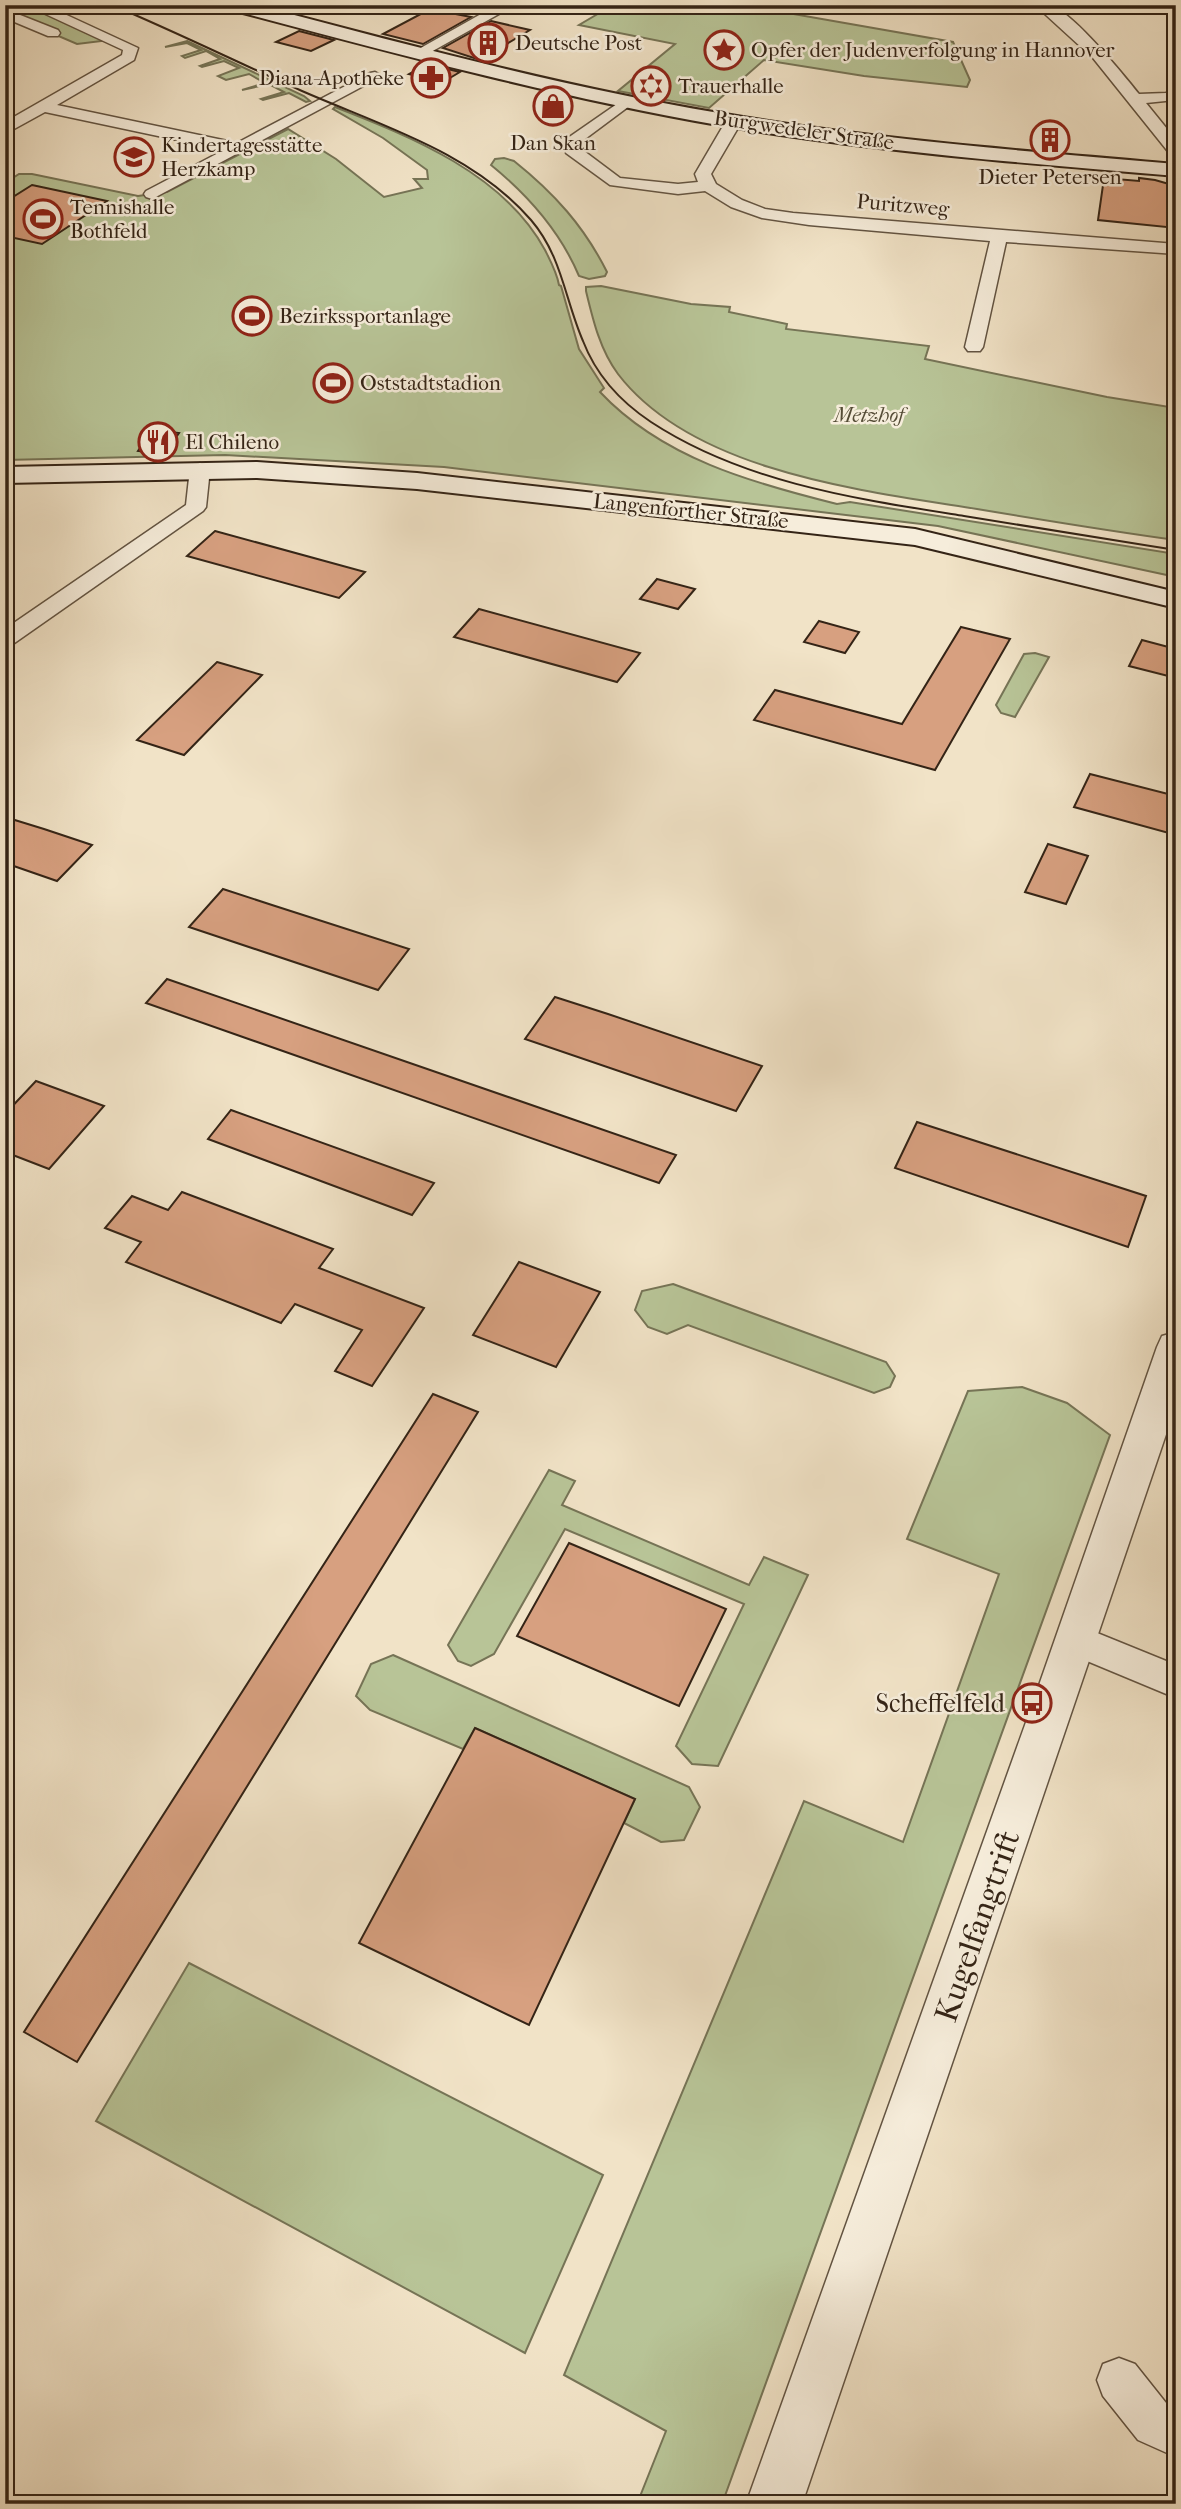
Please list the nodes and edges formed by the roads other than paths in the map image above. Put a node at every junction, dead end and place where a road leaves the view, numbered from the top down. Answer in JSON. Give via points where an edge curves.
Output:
{"nodes":[{"id":1,"x":33,"y":5,"type":"edge"},
{"id":2,"x":234,"y":5,"type":"edge"},
{"id":3,"x":508,"y":5,"type":"edge"},
{"id":4,"x":1042,"y":5,"type":"edge"},
{"id":5,"x":5,"y":13,"type":"edge"},
{"id":6,"x":67,"y":40,"type":"dead end"},
{"id":7,"x":110,"y":40,"type":"junction"},
{"id":8,"x":88,"y":43,"type":"dead end"},
{"id":9,"x":416,"y":54,"type":"junction"},
{"id":10,"x":375,"y":76,"type":"dead end"},
{"id":11,"x":1176,"y":93,"type":"edge"},
{"id":12,"x":1135,"y":99,"type":"junction"},
{"id":13,"x":627,"y":101,"type":"junction"},
{"id":14,"x":44,"y":107,"type":"junction"},
{"id":15,"x":734,"y":121,"type":"junction"},
{"id":16,"x":5,"y":129,"type":"edge"},
{"id":17,"x":238,"y":148,"type":"junction"},
{"id":18,"x":1176,"y":151,"type":"edge"},
{"id":19,"x":1176,"y":170,"type":"edge"},
{"id":20,"x":707,"y":186,"type":"junction"},
{"id":21,"x":152,"y":194,"type":"dead end"},
{"id":22,"x":999,"y":236,"type":"junction"},
{"id":23,"x":1176,"y":248,"type":"edge"},
{"id":24,"x":974,"y":347,"type":"dead end"},
{"id":25,"x":200,"y":470,"type":"junction"},
{"id":26,"x":5,"y":475,"type":"edge"},
{"id":27,"x":1176,"y":600,"type":"edge"},
{"id":28,"x":5,"y":639,"type":"edge"},
{"id":29,"x":1176,"y":1347,"type":"edge"},
{"id":30,"x":1075,"y":1640,"type":"junction"},
{"id":31,"x":1176,"y":1682,"type":"edge"},
{"id":32,"x":1119,"y":2380,"type":"dead end"},
{"id":33,"x":1176,"y":2435,"type":"edge"},
{"id":34,"x":774,"y":2504,"type":"edge"}],
"edges":[{"from":1,"to":7,"type":"street"},
{"from":2,"to":9,"type":"main road","name":"Burgwedeler Straße"},
{"from":3,"to":9,"type":"street"},
{"from":4,"to":12,"type":"street","via":[[1071,25]]},
{"from":5,"to":6,"type":"street"},
{"from":7,"to":8,"type":"street"},
{"from":7,"to":14,"type":"street","via":[[131,48],[129,57]]},
{"from":9,"to":13,"type":"main road","name":"Burgwedeler Straße"},
{"from":10,"to":17,"type":"street"},
{"from":11,"to":12,"type":"street"},
{"from":12,"to":18,"type":"street"},
{"from":13,"to":15,"type":"main road","name":"Burgwedeler Straße"},
{"from":13,"to":20,"type":"street","via":[[573,140],[572,150],[616,182],[668,188]]},
{"from":14,"to":16,"type":"street"},
{"from":14,"to":17,"type":"street"},
{"from":15,"to":19,"type":"main road","name":"Burgwedeler Straße","via":[[882,143]]},
{"from":15,"to":20,"type":"street","via":[[704,174]]},
{"from":17,"to":21,"type":"street"},
{"from":20,"to":22,"type":"street","name":"Puritzweg","via":[[763,213]]},
{"from":22,"to":23,"type":"street","name":"Puritzweg"},
{"from":22,"to":24,"type":"street"},
{"from":25,"to":26,"type":"main road","name":"Langenforther Straße"},
{"from":25,"to":27,"type":"main road","name":"Langenforther Straße","via":[[417,481],[880,532],[951,544]]},
{"from":25,"to":28,"type":"street","via":[[197,507]]},
{"from":29,"to":30,"type":"street","name":"Kugelfangtrift"},
{"from":30,"to":31,"type":"street"},
{"from":30,"to":34,"type":"street","name":"Kugelfangtrift"},
{"from":32,"to":33,"type":"street","via":[[1154,2424]]}]}
